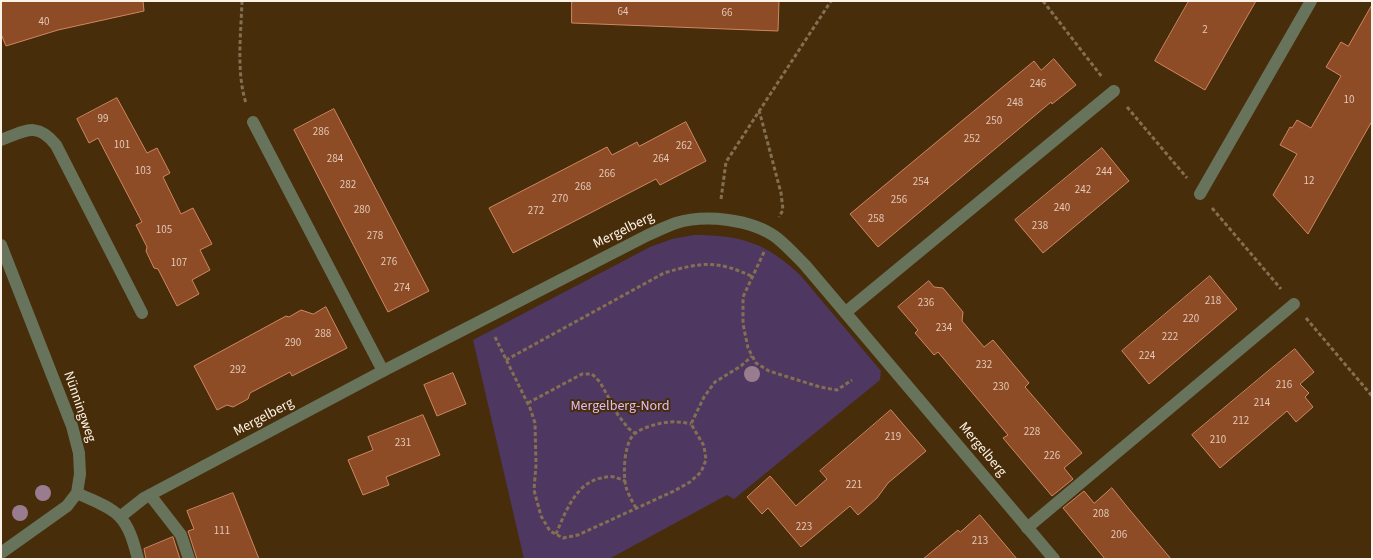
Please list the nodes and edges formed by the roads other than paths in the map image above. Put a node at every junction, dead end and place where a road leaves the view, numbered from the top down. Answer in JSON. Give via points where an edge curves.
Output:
{"nodes":[{"id":1,"x":1311,"y":1,"type":"edge"},
{"id":2,"x":1114,"y":91,"type":"dead end"},
{"id":3,"x":253,"y":122,"type":"road end"},
{"id":4,"x":1,"y":140,"type":"edge"},
{"id":5,"x":1200,"y":194,"type":"dead end"},
{"id":6,"x":1,"y":245,"type":"edge"},
{"id":7,"x":1294,"y":304,"type":"dead end"},
{"id":8,"x":846,"y":312,"type":"junction"},
{"id":9,"x":142,"y":313,"type":"dead end"},
{"id":10,"x":384,"y":371,"type":"junction"},
{"id":11,"x":77,"y":493,"type":"junction"},
{"id":12,"x":150,"y":495,"type":"junction"},
{"id":13,"x":120,"y":517,"type":"junction"},
{"id":14,"x":1027,"y":528,"type":"junction"},
{"id":15,"x":1,"y":553,"type":"edge"},
{"id":16,"x":138,"y":559,"type":"edge"},
{"id":17,"x":189,"y":559,"type":"edge"},
{"id":18,"x":1054,"y":559,"type":"edge"}],
"edges":[{"from":1,"to":5,"type":"street"},
{"from":2,"to":8,"type":"street"},
{"from":3,"to":10,"type":"street"},
{"from":4,"to":9,"type":"street","via":[[28,130],[50,136]]},
{"from":6,"to":11,"type":"street","name":"Nünningweg","via":[[72,426],[79,453]]},
{"from":7,"to":14,"type":"street"},
{"from":8,"to":10,"type":"street","name":"Mergelberg","via":[[805,265],[772,234],[743,222],[697,219],[648,235]]},
{"from":8,"to":14,"type":"street","name":"Mergelberg"},
{"from":10,"to":12,"type":"street","name":"Mergelberg"},
{"from":11,"to":13,"type":"street"},
{"from":11,"to":15,"type":"street","via":[[67,506]]},
{"from":12,"to":13,"type":"street","name":"Mergelberg"},
{"from":12,"to":17,"type":"street","via":[[181,536]]},
{"from":13,"to":16,"type":"street"},
{"from":14,"to":18,"type":"street","name":"Mergelberg"}]}
